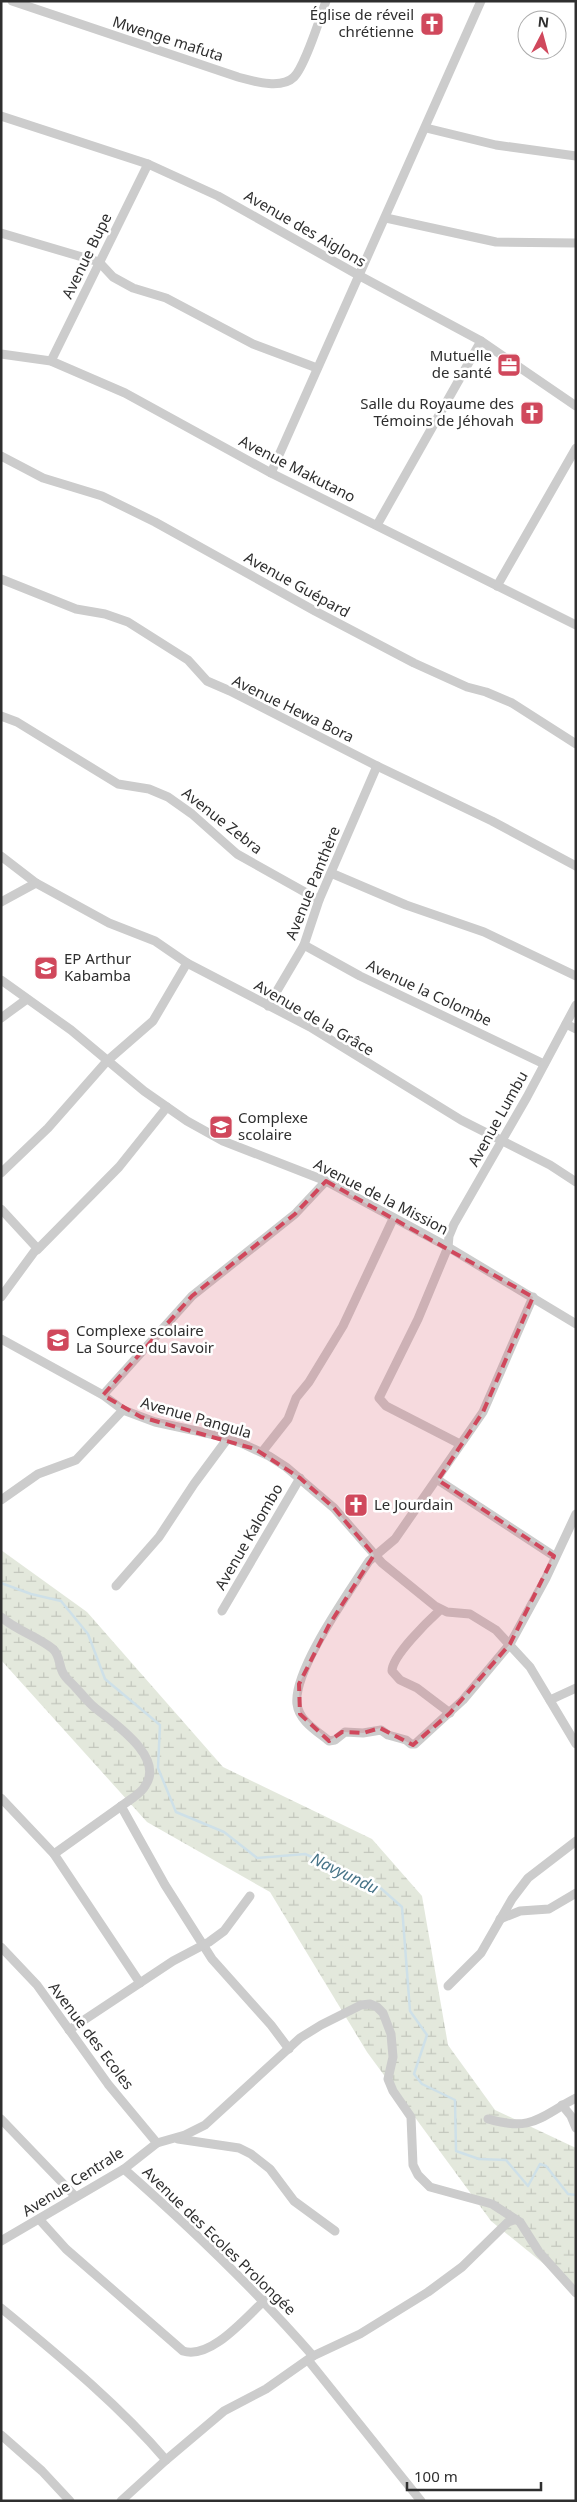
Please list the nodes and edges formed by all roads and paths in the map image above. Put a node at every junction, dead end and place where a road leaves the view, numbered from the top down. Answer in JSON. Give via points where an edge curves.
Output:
{"nodes":[{"id":1,"x":12,"y":1,"type":"edge"},
{"id":2,"x":326,"y":1,"type":"edge"},
{"id":3,"x":481,"y":1,"type":"edge"},
{"id":4,"x":1,"y":116,"type":"edge"},
{"id":5,"x":426,"y":128,"type":"junction"},
{"id":6,"x":576,"y":156,"type":"edge"},
{"id":7,"x":148,"y":164,"type":"junction"},
{"id":8,"x":386,"y":218,"type":"junction"},
{"id":9,"x":1,"y":233,"type":"edge"},
{"id":10,"x":576,"y":243,"type":"edge"},
{"id":11,"x":99,"y":262,"type":"junction"},
{"id":12,"x":360,"y":276,"type":"junction"},
{"id":13,"x":481,"y":341,"type":"junction"},
{"id":14,"x":1,"y":354,"type":"edge"},
{"id":15,"x":51,"y":361,"type":"junction"},
{"id":16,"x":317,"y":368,"type":"junction"},
{"id":17,"x":576,"y":406,"type":"edge"},
{"id":18,"x":576,"y":448,"type":"edge"},
{"id":19,"x":1,"y":456,"type":"edge"},
{"id":20,"x":271,"y":473,"type":"junction"},
{"id":21,"x":377,"y":525,"type":"junction"},
{"id":22,"x":1,"y":579,"type":"edge"},
{"id":23,"x":497,"y":586,"type":"junction"},
{"id":24,"x":576,"y":625,"type":"edge"},
{"id":25,"x":1,"y":716,"type":"edge"},
{"id":26,"x":576,"y":744,"type":"edge"},
{"id":27,"x":377,"y":766,"type":"junction"},
{"id":28,"x":1,"y":856,"type":"edge"},
{"id":29,"x":576,"y":866,"type":"edge"},
{"id":30,"x":331,"y":873,"type":"junction"},
{"id":31,"x":36,"y":883,"type":"junction"},
{"id":32,"x":319,"y":900,"type":"junction"},
{"id":33,"x":1,"y":902,"type":"edge"},
{"id":34,"x":304,"y":945,"type":"junction"},
{"id":35,"x":187,"y":963,"type":"junction"},
{"id":36,"x":576,"y":976,"type":"edge"},
{"id":37,"x":1,"y":980,"type":"edge"},
{"id":38,"x":27,"y":999,"type":"junction"},
{"id":39,"x":576,"y":1005,"type":"edge"},
{"id":40,"x":268,"y":1006,"type":"junction"},
{"id":41,"x":1,"y":1018,"type":"edge"},
{"id":42,"x":566,"y":1024,"type":"junction"},
{"id":43,"x":576,"y":1029,"type":"edge"},
{"id":44,"x":107,"y":1061,"type":"junction"},
{"id":45,"x":544,"y":1064,"type":"junction"},
{"id":46,"x":167,"y":1107,"type":"junction"},
{"id":47,"x":502,"y":1141,"type":"junction"},
{"id":48,"x":1,"y":1173,"type":"edge"},
{"id":49,"x":326,"y":1181,"type":"junction"},
{"id":50,"x":576,"y":1182,"type":"edge"},
{"id":51,"x":1,"y":1208,"type":"edge"},
{"id":52,"x":394,"y":1218,"type":"junction"},
{"id":53,"x":448,"y":1247,"type":"junction"},
{"id":54,"x":37,"y":1250,"type":"junction"},
{"id":55,"x":1,"y":1297,"type":"edge"},
{"id":56,"x":533,"y":1297,"type":"junction"},
{"id":57,"x":576,"y":1324,"type":"edge"},
{"id":58,"x":1,"y":1339,"type":"edge"},
{"id":59,"x":103,"y":1395,"type":"junction"},
{"id":60,"x":123,"y":1410,"type":"junction"},
{"id":61,"x":228,"y":1438,"type":"junction"},
{"id":62,"x":460,"y":1444,"type":"junction"},
{"id":63,"x":262,"y":1452,"type":"junction"},
{"id":64,"x":300,"y":1478,"type":"junction"},
{"id":65,"x":438,"y":1480,"type":"junction"},
{"id":66,"x":1,"y":1500,"type":"edge"},
{"id":67,"x":576,"y":1514,"type":"edge"},
{"id":68,"x":375,"y":1556,"type":"junction"},
{"id":69,"x":554,"y":1556,"type":"junction"},
{"id":70,"x":116,"y":1586,"type":"dead end"},
{"id":71,"x":440,"y":1610,"type":"junction"},
{"id":72,"x":222,"y":1611,"type":"dead end"},
{"id":73,"x":1,"y":1617,"type":"edge"},
{"id":74,"x":510,"y":1644,"type":"junction"},
{"id":75,"x":576,"y":1688,"type":"edge"},
{"id":76,"x":550,"y":1700,"type":"junction"},
{"id":77,"x":450,"y":1713,"type":"junction"},
{"id":78,"x":576,"y":1744,"type":"edge"},
{"id":79,"x":1,"y":1798,"type":"edge"},
{"id":80,"x":121,"y":1806,"type":"junction"},
{"id":81,"x":576,"y":1841,"type":"edge"},
{"id":82,"x":54,"y":1854,"type":"junction"},
{"id":83,"x":576,"y":1894,"type":"edge"},
{"id":84,"x":250,"y":1896,"type":"dead end"},
{"id":85,"x":500,"y":1919,"type":"junction"},
{"id":86,"x":202,"y":1944,"type":"junction"},
{"id":87,"x":1,"y":1947,"type":"edge"},
{"id":88,"x":140,"y":1983,"type":"junction"},
{"id":89,"x":448,"y":1986,"type":"dead end"},
{"id":90,"x":69,"y":2030,"type":"junction"},
{"id":91,"x":289,"y":2049,"type":"junction"},
{"id":92,"x":576,"y":2098,"type":"edge"},
{"id":93,"x":562,"y":2105,"type":"junction"},
{"id":94,"x":1,"y":2119,"type":"edge"},
{"id":95,"x":488,"y":2119,"type":"dead end"},
{"id":96,"x":576,"y":2128,"type":"edge"},
{"id":97,"x":173,"y":2138,"type":"junction"},
{"id":98,"x":156,"y":2143,"type":"junction"},
{"id":99,"x":124,"y":2168,"type":"junction"},
{"id":100,"x":75,"y":2196,"type":"junction"},
{"id":101,"x":39,"y":2219,"type":"junction"},
{"id":102,"x":514,"y":2220,"type":"junction"},
{"id":103,"x":334,"y":2230,"type":"dead end"},
{"id":104,"x":1,"y":2241,"type":"edge"},
{"id":105,"x":576,"y":2292,"type":"edge"},
{"id":106,"x":265,"y":2300,"type":"junction"},
{"id":107,"x":1,"y":2308,"type":"edge"},
{"id":108,"x":310,"y":2358,"type":"junction"},
{"id":109,"x":1,"y":2435,"type":"edge"},
{"id":110,"x":166,"y":2460,"type":"junction"},
{"id":111,"x":70,"y":2501,"type":"edge"},
{"id":112,"x":122,"y":2501,"type":"edge"},
{"id":113,"x":421,"y":2501,"type":"edge"}],
"edges":[{"from":1,"to":2,"type":"street","name":"Mwenge mafuta","via":[[266,83],[294,77]]},
{"from":3,"to":5,"type":"street"},
{"from":4,"to":7,"type":"street","name":"Avenue des Aiglons"},
{"from":5,"to":6,"type":"street","via":[[496,145]]},
{"from":5,"to":8,"type":"street"},
{"from":7,"to":11,"type":"street","name":"Avenue Bupe"},
{"from":7,"to":12,"type":"street","name":"Avenue des Aiglons","via":[[247,210]]},
{"from":8,"to":10,"type":"street","via":[[496,242]]},
{"from":8,"to":12,"type":"street"},
{"from":9,"to":11,"type":"street"},
{"from":11,"to":15,"type":"street","name":"Avenue Bupe"},
{"from":11,"to":16,"type":"street","via":[[113,277],[133,288],[166,298],[253,344]]},
{"from":12,"to":13,"type":"street","name":"Avenue des Aiglons"},
{"from":12,"to":16,"type":"street"},
{"from":13,"to":17,"type":"street","name":"Avenue des Aiglons"},
{"from":13,"to":21,"type":"street"},
{"from":14,"to":15,"type":"street","name":"Avenue Makutano"},
{"from":15,"to":20,"type":"street","name":"Avenue Makutano","via":[[125,393]]},
{"from":16,"to":20,"type":"street"},
{"from":18,"to":23,"type":"street"},
{"from":19,"to":26,"type":"street","name":"Avenue Guépard","via":[[43,478],[102,496],[155,522],[414,663],[512,703]]},
{"from":20,"to":21,"type":"street","name":"Avenue Makutano"},
{"from":21,"to":23,"type":"street","name":"Avenue Makutano"},
{"from":22,"to":27,"type":"street","name":"Avenue Hewa Bora","via":[[69,607],[105,614],[134,625],[188,660],[214,686],[230,691]]},
{"from":23,"to":24,"type":"street","name":"Avenue Makutano"},
{"from":25,"to":32,"type":"street","name":"Avenue Zebra","via":[[17,722],[118,784],[149,789],[168,797],[237,854]]},
{"from":27,"to":29,"type":"street","name":"Avenue Hewa Bora"},
{"from":27,"to":30,"type":"street","name":"Avenue Panthère"},
{"from":28,"to":31,"type":"street","name":"Avenue de la Grâce"},
{"from":30,"to":32,"type":"street","name":"Avenue Panthère"},
{"from":30,"to":36,"type":"street","via":[[406,905],[484,932]]},
{"from":31,"to":33,"type":"street"},
{"from":31,"to":35,"type":"street","name":"Avenue de la Grâce","via":[[109,923],[155,941]]},
{"from":32,"to":34,"type":"street","name":"Avenue Panthère"},
{"from":34,"to":40,"type":"street","name":"Avenue Panthère"},
{"from":34,"to":45,"type":"street","name":"Avenue la Colombe","via":[[360,976]]},
{"from":35,"to":40,"type":"street","name":"Avenue de la Grâce"},
{"from":35,"to":44,"type":"street","via":[[153,1021]]},
{"from":37,"to":38,"type":"street","name":"Avenue de la Mission"},
{"from":38,"to":41,"type":"street"},
{"from":38,"to":44,"type":"street","name":"Avenue de la Mission"},
{"from":39,"to":42,"type":"street","name":"Avenue Lumbu"},
{"from":40,"to":47,"type":"street","name":"Avenue de la Grâce"},
{"from":42,"to":43,"type":"street"},
{"from":42,"to":45,"type":"street","name":"Avenue Lumbu"},
{"from":44,"to":46,"type":"street","name":"Avenue de la Mission"},
{"from":44,"to":48,"type":"street","via":[[48,1128]]},
{"from":45,"to":47,"type":"street","name":"Avenue Lumbu"},
{"from":46,"to":49,"type":"street","name":"Avenue de la Mission","via":[[223,1141]]},
{"from":46,"to":54,"type":"street","via":[[119,1167]]},
{"from":47,"to":50,"type":"street","name":"Avenue de la Grâce"},
{"from":47,"to":53,"type":"street","name":"Avenue Lumbu","via":[[454,1224]]},
{"from":49,"to":52,"type":"street","name":"Avenue de la Mission"},
{"from":49,"to":59,"type":"street","via":[[295,1214],[192,1296]]},
{"from":51,"to":54,"type":"street","via":[[37,1245]]},
{"from":52,"to":53,"type":"street","name":"Avenue de la Mission"},
{"from":52,"to":63,"type":"street","via":[[344,1326],[296,1398],[288,1419]]},
{"from":53,"to":56,"type":"street","name":"Avenue de la Mission"},
{"from":53,"to":62,"type":"street","name":"Avenue Lumbu","via":[[418,1319],[378,1398],[386,1406]]},
{"from":54,"to":55,"type":"street"},
{"from":56,"to":57,"type":"street","name":"Avenue de la Mission"},
{"from":56,"to":62,"type":"street","via":[[483,1412]]},
{"from":58,"to":59,"type":"street","name":"Avenue Pangula"},
{"from":59,"to":60,"type":"street","name":"Avenue Pangula"},
{"from":60,"to":61,"type":"street","name":"Avenue Pangula","via":[[161,1424]]},
{"from":60,"to":66,"type":"street","via":[[76,1460],[38,1474]]},
{"from":61,"to":63,"type":"street","name":"Avenue Pangula"},
{"from":61,"to":70,"type":"street","via":[[164,1531]]},
{"from":62,"to":65,"type":"street"},
{"from":63,"to":64,"type":"street","name":"Avenue Pangula"},
{"from":64,"to":68,"type":"street","name":"Avenue Pangula","via":[[346,1521]]},
{"from":64,"to":72,"type":"street","name":"Avenue Kalombo"},
{"from":65,"to":68,"type":"street","via":[[396,1539]]},
{"from":65,"to":69,"type":"street"},
{"from":67,"to":69,"type":"street"},
{"from":68,"to":71,"type":"street","name":"Avenue Pangula"},
{"from":68,"to":77,"type":"street","via":[[356,1581],[305,1669],[298,1689],[300,1714],[329,1741],[345,1732],[363,1733],[379,1729],[413,1745]]},
{"from":69,"to":74,"type":"street","via":[[546,1578]]},
{"from":71,"to":74,"type":"street","via":[[474,1615]]},
{"from":71,"to":77,"type":"street","via":[[403,1650],[392,1671]]},
{"from":73,"to":80,"type":"street","via":[[55,1651],[69,1680],[144,1754],[150,1773],[145,1786]]},
{"from":74,"to":76,"type":"street","via":[[530,1667]]},
{"from":74,"to":77,"type":"street"},
{"from":75,"to":76,"type":"street"},
{"from":76,"to":78,"type":"street"},
{"from":79,"to":82,"type":"street"},
{"from":80,"to":82,"type":"street"},
{"from":80,"to":86,"type":"street","via":[[164,1885]]},
{"from":81,"to":85,"type":"street","via":[[528,1878]]},
{"from":82,"to":88,"type":"street"},
{"from":83,"to":85,"type":"street","via":[[549,1909],[520,1911]]},
{"from":84,"to":86,"type":"street","via":[[224,1931]]},
{"from":85,"to":89,"type":"street","via":[[481,1953]]},
{"from":86,"to":88,"type":"street"},
{"from":86,"to":91,"type":"street"},
{"from":87,"to":90,"type":"street","name":"Avenue des Ecoles","via":[[37,1985]]},
{"from":88,"to":90,"type":"street"},
{"from":90,"to":98,"type":"street","name":"Avenue des Ecoles"},
{"from":91,"to":97,"type":"street","via":[[205,2126]]},
{"from":91,"to":102,"type":"street","via":[[321,2025],[361,2005],[377,2007],[391,2034],[393,2051],[388,2079],[411,2117],[415,2171],[430,2187],[492,2204]]},
{"from":92,"to":93,"type":"street"},
{"from":93,"to":95,"type":"street","via":[[552,2114],[530,2124],[504,2124]]},
{"from":93,"to":96,"type":"street"},
{"from":94,"to":100,"type":"street"},
{"from":97,"to":98,"type":"street"},
{"from":97,"to":103,"type":"street","via":[[239,2148],[251,2154],[270,2169],[294,2200]]},
{"from":98,"to":99,"type":"street","name":"Avenue Centrale"},
{"from":99,"to":100,"type":"street","name":"Avenue Centrale"},
{"from":99,"to":106,"type":"street","name":"Avenue des Ecoles Prolongée"},
{"from":100,"to":101,"type":"street","name":"Avenue Centrale"},
{"from":101,"to":104,"type":"street","name":"Avenue Centrale"},
{"from":101,"to":106,"type":"street","via":[[66,2249],[183,2350],[191,2353],[219,2342]]},
{"from":102,"to":105,"type":"street","via":[[524,2226],[539,2252]]},
{"from":102,"to":108,"type":"street","via":[[508,2222],[462,2267],[428,2292],[360,2334]]},
{"from":106,"to":108,"type":"street","name":"Avenue des Ecoles Prolongée"},
{"from":107,"to":110,"type":"street","via":[[84,2376]]},
{"from":108,"to":110,"type":"street","via":[[266,2389],[224,2411]]},
{"from":108,"to":113,"type":"street","name":"Avenue des Ecoles Prolongée"},
{"from":109,"to":111,"type":"street"},
{"from":110,"to":112,"type":"street"}]}
